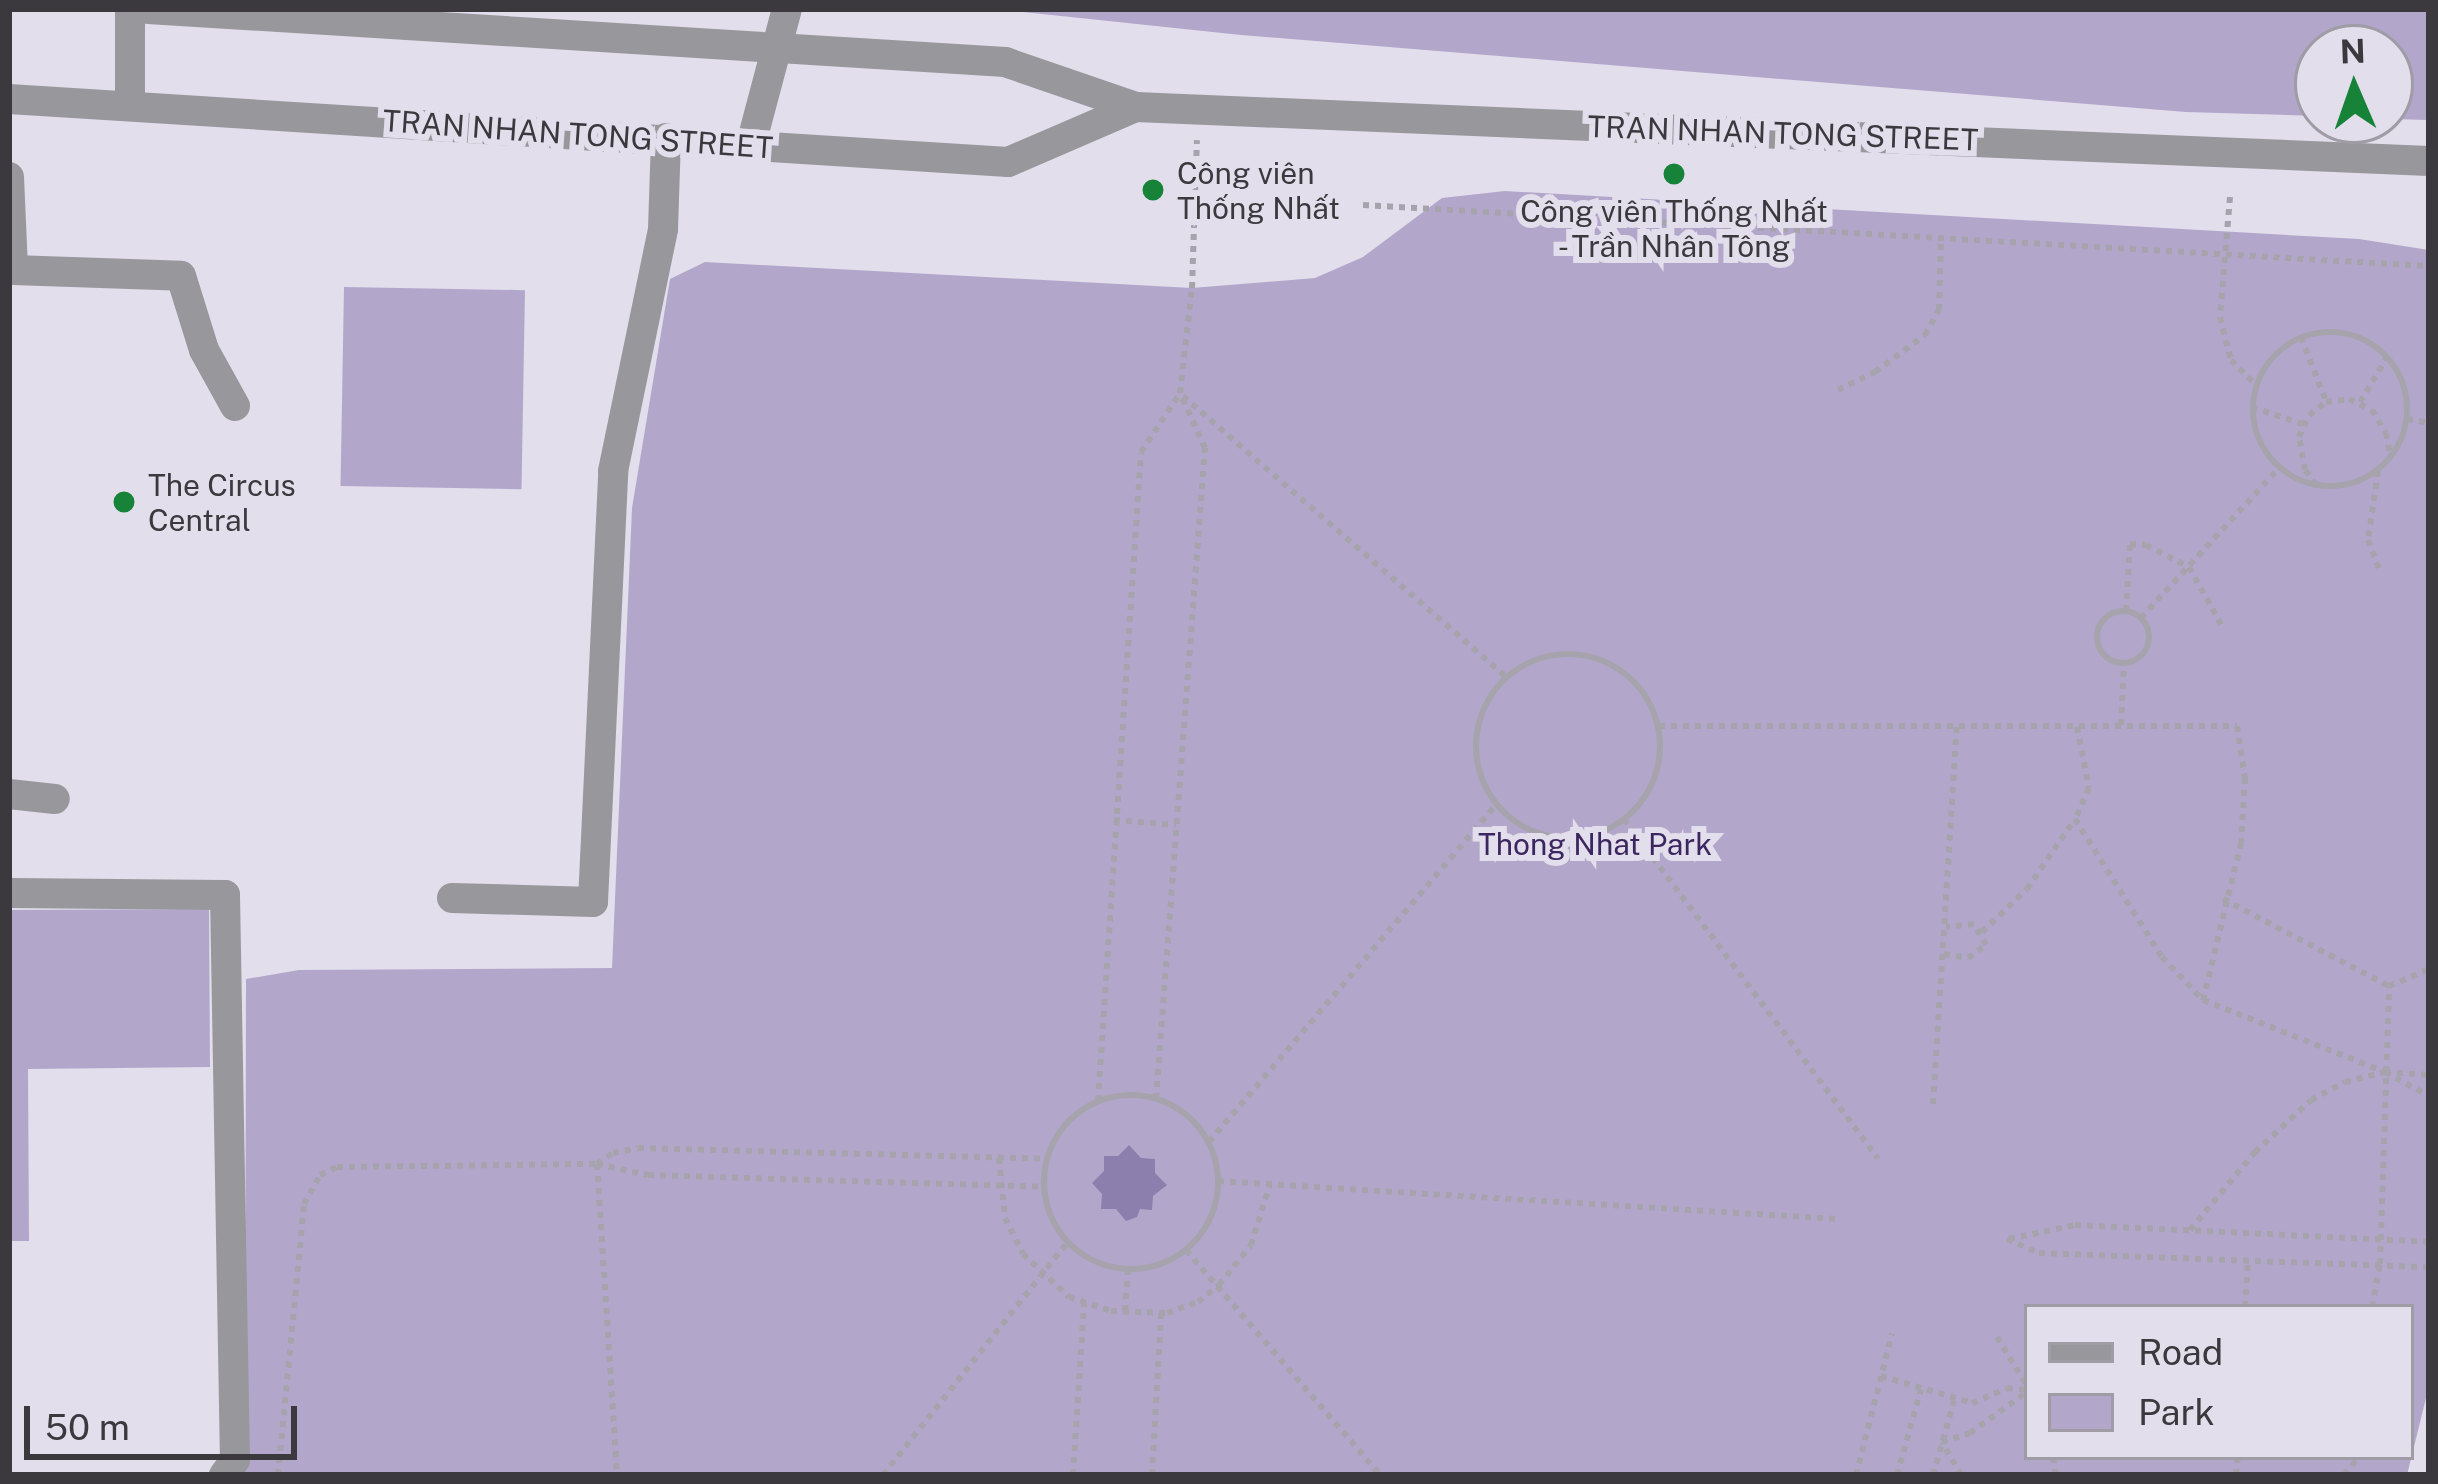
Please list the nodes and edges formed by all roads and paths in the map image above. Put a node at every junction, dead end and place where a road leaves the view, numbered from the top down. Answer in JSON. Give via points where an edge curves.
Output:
{"nodes":[{"id":1,"x":130,"y":9,"type":"edge"},
{"id":2,"x":148,"y":9,"type":"edge"},
{"id":3,"x":787,"y":9,"type":"edge"},
{"id":4,"x":775,"y":49,"type":"junction"},
{"id":5,"x":9,"y":99,"type":"edge"},
{"id":6,"x":130,"y":106,"type":"junction"},
{"id":7,"x":1136,"y":106,"type":"junction"},
{"id":8,"x":1198,"y":109,"type":"junction"},
{"id":9,"x":666,"y":138,"type":"junction"},
{"id":10,"x":751,"y":144,"type":"junction"},
{"id":11,"x":2429,"y":161,"type":"edge"},
{"id":12,"x":9,"y":177,"type":"edge"},
{"id":13,"x":2230,"y":197,"type":"dead end"},
{"id":14,"x":1363,"y":206,"type":"dead end"},
{"id":15,"x":1941,"y":238,"type":"junction"},
{"id":16,"x":2227,"y":254,"type":"junction"},
{"id":17,"x":2429,"y":266,"type":"edge"},
{"id":18,"x":2301,"y":337,"type":"junction"},
{"id":19,"x":2387,"y":357,"type":"junction"},
{"id":20,"x":2256,"y":385,"type":"junction"},
{"id":21,"x":1838,"y":390,"type":"dead end"},
{"id":22,"x":1180,"y":393,"type":"junction"},
{"id":23,"x":2326,"y":402,"type":"junction"},
{"id":24,"x":2360,"y":402,"type":"junction"},
{"id":25,"x":235,"y":406,"type":"dead end"},
{"id":26,"x":2252,"y":406,"type":"junction"},
{"id":27,"x":2407,"y":418,"type":"junction"},
{"id":28,"x":2429,"y":423,"type":"edge"},
{"id":29,"x":2303,"y":424,"type":"junction"},
{"id":30,"x":2390,"y":457,"type":"junction"},
{"id":31,"x":2279,"y":468,"type":"junction"},
{"id":32,"x":2378,"y":470,"type":"junction"},
{"id":33,"x":2316,"y":485,"type":"junction"},
{"id":34,"x":2189,"y":567,"type":"junction"},
{"id":35,"x":2380,"y":572,"type":"dead end"},
{"id":36,"x":2126,"y":611,"type":"junction"},
{"id":37,"x":2141,"y":618,"type":"junction"},
{"id":38,"x":2222,"y":626,"type":"dead end"},
{"id":39,"x":2124,"y":663,"type":"junction"},
{"id":40,"x":1507,"y":678,"type":"junction"},
{"id":41,"x":1957,"y":725,"type":"junction"},
{"id":42,"x":1659,"y":726,"type":"junction"},
{"id":43,"x":2121,"y":726,"type":"junction"},
{"id":44,"x":2077,"y":727,"type":"junction"},
{"id":45,"x":9,"y":794,"type":"edge"},
{"id":46,"x":55,"y":799,"type":"dead end"},
{"id":47,"x":1496,"y":806,"type":"junction"},
{"id":48,"x":1624,"y":818,"type":"junction"},
{"id":49,"x":2075,"y":819,"type":"junction"},
{"id":50,"x":1114,"y":820,"type":"junction"},
{"id":51,"x":1177,"y":825,"type":"junction"},
{"id":52,"x":9,"y":892,"type":"edge"},
{"id":53,"x":452,"y":898,"type":"dead end"},
{"id":54,"x":2223,"y":899,"type":"junction"},
{"id":55,"x":1946,"y":927,"type":"junction"},
{"id":56,"x":1982,"y":932,"type":"junction"},
{"id":57,"x":1944,"y":954,"type":"junction"},
{"id":58,"x":2429,"y":969,"type":"edge"},
{"id":59,"x":2389,"y":986,"type":"junction"},
{"id":60,"x":2203,"y":1000,"type":"junction"},
{"id":61,"x":2385,"y":1072,"type":"junction"},
{"id":62,"x":2429,"y":1075,"type":"edge"},
{"id":63,"x":2429,"y":1096,"type":"edge"},
{"id":64,"x":1156,"y":1099,"type":"junction"},
{"id":65,"x":1098,"y":1101,"type":"junction"},
{"id":66,"x":1933,"y":1104,"type":"dead end"},
{"id":67,"x":1209,"y":1142,"type":"junction"},
{"id":68,"x":999,"y":1158,"type":"junction"},
{"id":69,"x":1046,"y":1159,"type":"junction"},
{"id":70,"x":1878,"y":1159,"type":"dead end"},
{"id":71,"x":597,"y":1164,"type":"junction"},
{"id":72,"x":1219,"y":1181,"type":"junction"},
{"id":73,"x":1270,"y":1184,"type":"junction"},
{"id":74,"x":998,"y":1186,"type":"junction"},
{"id":75,"x":1043,"y":1187,"type":"junction"},
{"id":76,"x":1838,"y":1219,"type":"dead end"},
{"id":77,"x":2191,"y":1230,"type":"junction"},
{"id":78,"x":2380,"y":1239,"type":"junction"},
{"id":79,"x":2429,"y":1242,"type":"edge"},
{"id":80,"x":1066,"y":1243,"type":"junction"},
{"id":81,"x":1186,"y":1250,"type":"junction"},
{"id":82,"x":2248,"y":1260,"type":"junction"},
{"id":83,"x":2380,"y":1264,"type":"junction"},
{"id":84,"x":2429,"y":1267,"type":"edge"},
{"id":85,"x":1128,"y":1269,"type":"junction"},
{"id":86,"x":1041,"y":1275,"type":"junction"},
{"id":87,"x":1219,"y":1286,"type":"junction"},
{"id":88,"x":1084,"y":1303,"type":"junction"},
{"id":89,"x":2245,"y":1304,"type":"edge"},
{"id":90,"x":2373,"y":1304,"type":"edge"},
{"id":91,"x":1124,"y":1311,"type":"junction"},
{"id":92,"x":1161,"y":1313,"type":"junction"},
{"id":93,"x":1892,"y":1334,"type":"dead end"},
{"id":94,"x":1996,"y":1337,"type":"dead end"},
{"id":95,"x":1881,"y":1376,"type":"junction"},
{"id":96,"x":2024,"y":1384,"type":"edge"},
{"id":97,"x":1921,"y":1389,"type":"junction"},
{"id":98,"x":2024,"y":1389,"type":"edge"},
{"id":99,"x":2024,"y":1391,"type":"edge"},
{"id":100,"x":1954,"y":1401,"type":"junction"},
{"id":101,"x":1942,"y":1442,"type":"junction"},
{"id":102,"x":224,"y":1475,"type":"edge"},
{"id":103,"x":278,"y":1475,"type":"edge"},
{"id":104,"x":617,"y":1475,"type":"edge"},
{"id":105,"x":883,"y":1475,"type":"edge"},
{"id":106,"x":1073,"y":1475,"type":"edge"},
{"id":107,"x":1152,"y":1475,"type":"edge"},
{"id":108,"x":1379,"y":1475,"type":"edge"},
{"id":109,"x":1856,"y":1475,"type":"edge"},
{"id":110,"x":1897,"y":1475,"type":"edge"},
{"id":111,"x":1933,"y":1475,"type":"edge"},
{"id":112,"x":1960,"y":1475,"type":"edge"}],
"edges":[{"from":1,"to":6,"type":"street"},
{"from":2,"to":4,"type":"street","name":"TRAN NHAN TONG STREET"},
{"from":3,"to":4,"type":"street"},
{"from":4,"to":7,"type":"street","name":"TRAN NHAN TONG STREET","via":[[1005,62]]},
{"from":4,"to":10,"type":"street"},
{"from":5,"to":6,"type":"street","name":"TRAN NHAN TONG STREET"},
{"from":6,"to":9,"type":"street","name":"TRAN NHAN TONG STREET"},
{"from":7,"to":8,"type":"street","name":"TRAN NHAN TONG STREET"},
{"from":7,"to":10,"type":"street","name":"TRAN NHAN TONG STREET","via":[[1008,162]]},
{"from":8,"to":11,"type":"street","name":"TRAN NHAN TONG STREET"},
{"from":8,"to":22,"type":"path"},
{"from":9,"to":10,"type":"street","name":"TRAN NHAN TONG STREET"},
{"from":9,"to":53,"type":"street","via":[[663,229],[614,471],[593,902]]},
{"from":12,"to":25,"type":"street","via":[[13,270],[182,276],[204,350]]},
{"from":13,"to":16,"type":"path"},
{"from":14,"to":15,"type":"path"},
{"from":15,"to":16,"type":"path"},
{"from":15,"to":21,"type":"path","via":[[1939,310],[1925,335]]},
{"from":16,"to":17,"type":"path"},
{"from":16,"to":20,"type":"path","via":[[2223,342]]},
{"from":18,"to":19,"type":"path","via":[[2347,334]]},
{"from":18,"to":20,"type":"path","via":[[2266,364]]},
{"from":18,"to":23,"type":"path"},
{"from":19,"to":24,"type":"path"},
{"from":19,"to":27,"type":"path"},
{"from":20,"to":26,"type":"path"},
{"from":22,"to":40,"type":"path"},
{"from":22,"to":50,"type":"path","via":[[1142,452]]},
{"from":22,"to":51,"type":"path","via":[[1205,448]]},
{"from":23,"to":24,"type":"path"},
{"from":23,"to":29,"type":"path"},
{"from":24,"to":30,"type":"path","via":[[2381,420]]},
{"from":26,"to":29,"type":"path"},
{"from":26,"to":31,"type":"path","via":[[2254,429]]},
{"from":27,"to":28,"type":"path"},
{"from":27,"to":30,"type":"path"},
{"from":29,"to":33,"type":"path","via":[[2300,451]]},
{"from":30,"to":32,"type":"path"},
{"from":31,"to":33,"type":"path"},
{"from":31,"to":34,"type":"path"},
{"from":32,"to":33,"type":"path","via":[[2346,484]]},
{"from":32,"to":35,"type":"path","via":[[2368,540]]},
{"from":34,"to":36,"type":"path","via":[[2130,544]]},
{"from":34,"to":37,"type":"path"},
{"from":34,"to":38,"type":"path"},
{"from":36,"to":37,"type":"path"},
{"from":36,"to":39,"type":"path","via":[[2103,620],[2097,636],[2108,658]]},
{"from":37,"to":39,"type":"path","via":[[2148,642],[2140,657]]},
{"from":39,"to":43,"type":"path"},
{"from":40,"to":42,"type":"path","via":[[1541,657],[1601,659],[1638,687]]},
{"from":40,"to":47,"type":"path","via":[[1479,719],[1474,750]]},
{"from":41,"to":42,"type":"path"},
{"from":41,"to":44,"type":"path"},
{"from":41,"to":55,"type":"path"},
{"from":42,"to":48,"type":"path","via":[[1651,786]]},
{"from":43,"to":44,"type":"path"},
{"from":43,"to":54,"type":"path","via":[[2237,726],[2246,778],[2241,843]]},
{"from":44,"to":49,"type":"path","via":[[2089,788]]},
{"from":45,"to":46,"type":"street"},
{"from":47,"to":48,"type":"path","via":[[1548,836],[1579,838]]},
{"from":47,"to":67,"type":"path"},
{"from":48,"to":70,"type":"path"},
{"from":49,"to":56,"type":"path","via":[[2027,889]]},
{"from":49,"to":60,"type":"path","via":[[2162,957]]},
{"from":50,"to":51,"type":"path"},
{"from":50,"to":65,"type":"path"},
{"from":51,"to":64,"type":"path"},
{"from":52,"to":102,"type":"street","via":[[225,895],[235,1460]]},
{"from":54,"to":59,"type":"path"},
{"from":54,"to":60,"type":"path"},
{"from":55,"to":56,"type":"path","via":[[1962,922]]},
{"from":55,"to":57,"type":"path"},
{"from":56,"to":57,"type":"path","via":[[1979,954]]},
{"from":57,"to":66,"type":"path"},
{"from":58,"to":59,"type":"path"},
{"from":59,"to":61,"type":"path"},
{"from":60,"to":61,"type":"path"},
{"from":61,"to":62,"type":"path"},
{"from":61,"to":63,"type":"path"},
{"from":61,"to":77,"type":"path","via":[[2311,1100],[2254,1152]]},
{"from":61,"to":78,"type":"path"},
{"from":64,"to":65,"type":"path"},
{"from":64,"to":67,"type":"path"},
{"from":65,"to":69,"type":"path","via":[[1057,1135]]},
{"from":67,"to":72,"type":"path"},
{"from":68,"to":69,"type":"path"},
{"from":68,"to":71,"type":"path","via":[[638,1148]]},
{"from":68,"to":74,"type":"path"},
{"from":69,"to":75,"type":"path"},
{"from":71,"to":74,"type":"path","via":[[648,1175]]},
{"from":71,"to":103,"type":"path","via":[[337,1167],[320,1175],[304,1204]]},
{"from":71,"to":104,"type":"path"},
{"from":72,"to":73,"type":"path"},
{"from":72,"to":81,"type":"path","via":[[1204,1231]]},
{"from":73,"to":76,"type":"path"},
{"from":73,"to":87,"type":"path","via":[[1251,1244]]},
{"from":74,"to":75,"type":"path"},
{"from":74,"to":86,"type":"path","via":[[1005,1218]]},
{"from":75,"to":80,"type":"path"},
{"from":77,"to":78,"type":"path"},
{"from":77,"to":82,"type":"path","via":[[2075,1225],[2007,1239],[2039,1253]]},
{"from":78,"to":79,"type":"path"},
{"from":78,"to":83,"type":"path"},
{"from":80,"to":85,"type":"path"},
{"from":80,"to":86,"type":"path"},
{"from":81,"to":85,"type":"path"},
{"from":81,"to":87,"type":"path"},
{"from":82,"to":83,"type":"path"},
{"from":82,"to":89,"type":"path"},
{"from":83,"to":84,"type":"path"},
{"from":83,"to":90,"type":"path"},
{"from":85,"to":91,"type":"path"},
{"from":86,"to":88,"type":"path"},
{"from":86,"to":105,"type":"path"},
{"from":87,"to":92,"type":"path"},
{"from":87,"to":108,"type":"path"},
{"from":88,"to":91,"type":"path"},
{"from":88,"to":106,"type":"path"},
{"from":91,"to":92,"type":"path"},
{"from":92,"to":107,"type":"path"},
{"from":93,"to":95,"type":"path"},
{"from":94,"to":96,"type":"path"},
{"from":95,"to":97,"type":"path"},
{"from":95,"to":109,"type":"path"},
{"from":97,"to":100,"type":"path"},
{"from":97,"to":110,"type":"path"},
{"from":98,"to":100,"type":"path"},
{"from":99,"to":101,"type":"path","via":[[1970,1433]]},
{"from":100,"to":101,"type":"path"},
{"from":101,"to":111,"type":"path"},
{"from":101,"to":112,"type":"path"}]}
